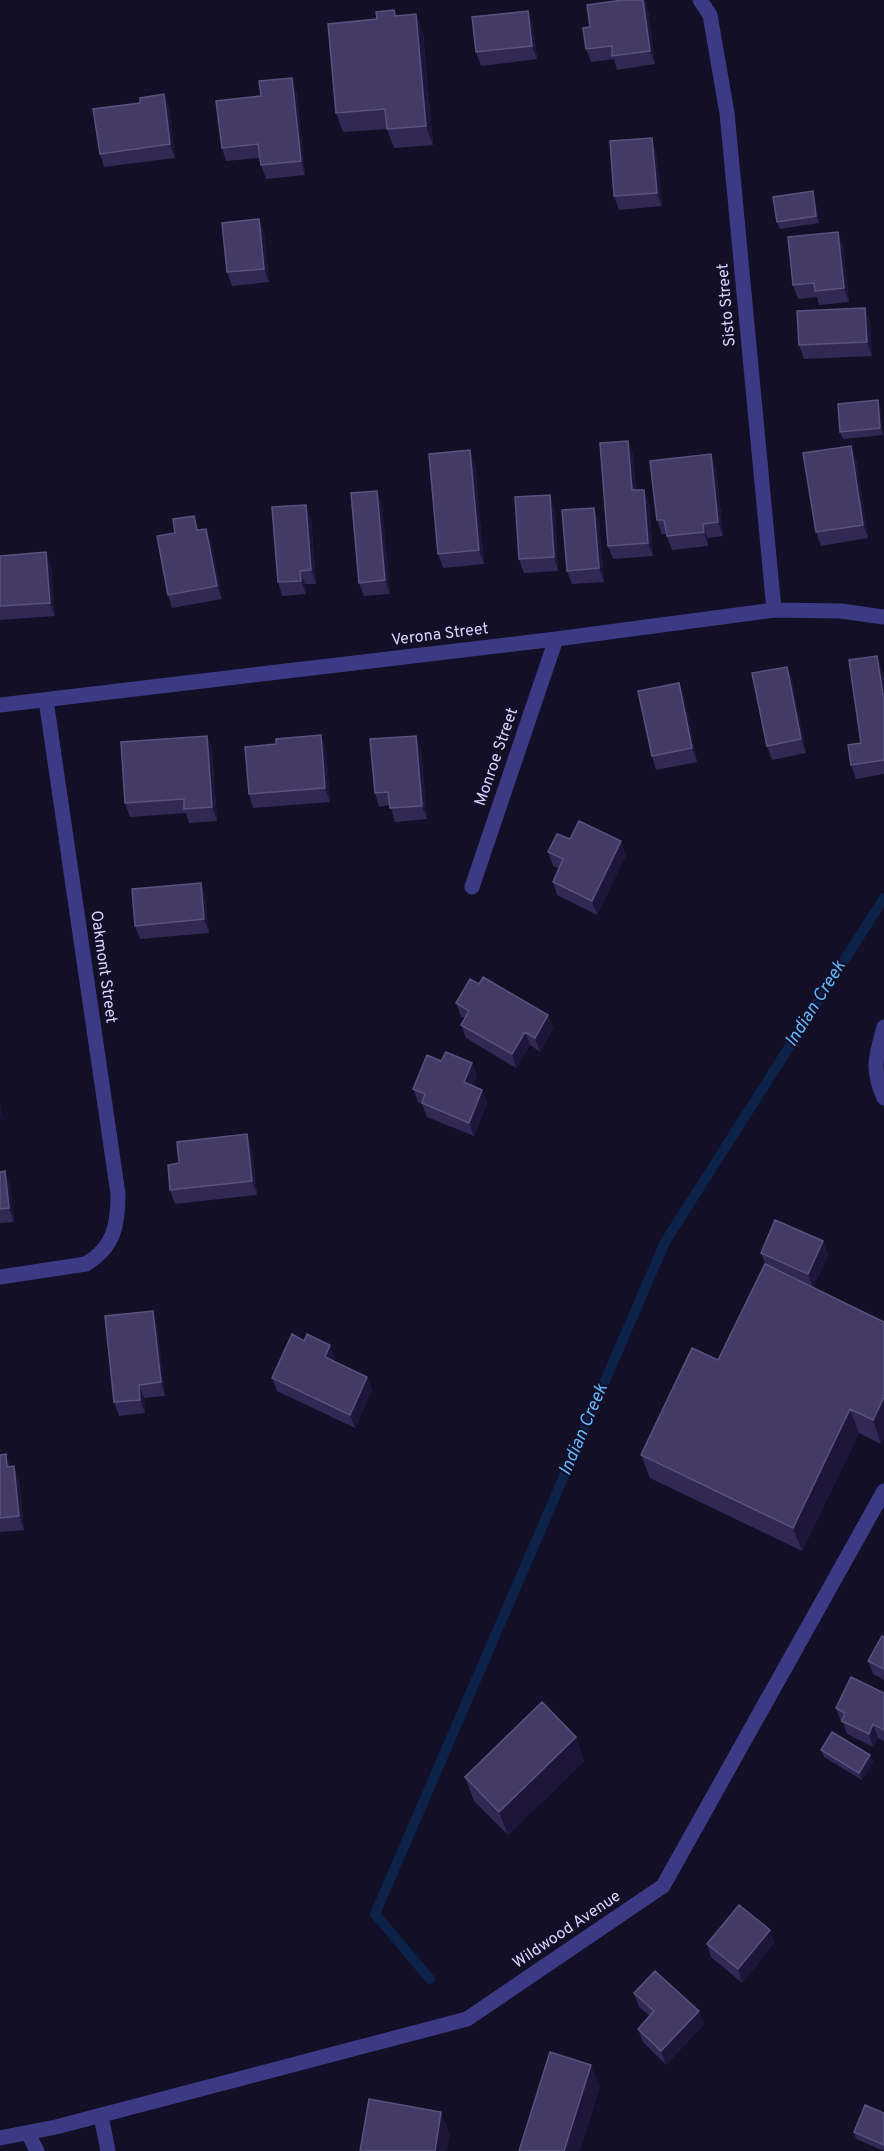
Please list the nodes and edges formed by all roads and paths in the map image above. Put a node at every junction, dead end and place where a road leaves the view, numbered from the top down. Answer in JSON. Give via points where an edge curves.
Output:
{"nodes":[{"id":1,"x":699,"y":0,"type":"edge"},
{"id":2,"x":774,"y":610,"type":"junction"},
{"id":3,"x":884,"y":617,"type":"edge"},
{"id":4,"x":556,"y":639,"type":"junction"},
{"id":5,"x":46,"y":700,"type":"junction"},
{"id":6,"x":0,"y":705,"type":"edge"},
{"id":7,"x":472,"y":887,"type":"dead end"},
{"id":8,"x":884,"y":1027,"type":"edge"},
{"id":9,"x":884,"y":1098,"type":"edge"},
{"id":10,"x":0,"y":1277,"type":"edge"},
{"id":11,"x":884,"y":1491,"type":"edge"},
{"id":12,"x":101,"y":2116,"type":"junction"},
{"id":13,"x":28,"y":2133,"type":"junction"},
{"id":14,"x":0,"y":2138,"type":"edge"},
{"id":15,"x":37,"y":2151,"type":"edge"},
{"id":16,"x":108,"y":2151,"type":"edge"}],
"edges":[{"from":1,"to":2,"type":"street","name":"Sisto Street","via":[[710,15],[727,113]]},
{"from":2,"to":3,"type":"street","name":"Verona Street","via":[[841,611]]},
{"from":2,"to":4,"type":"street","name":"Verona Street"},
{"from":4,"to":5,"type":"street","name":"Verona Street"},
{"from":4,"to":7,"type":"street","name":"Monroe Street"},
{"from":5,"to":6,"type":"street","name":"Verona Street"},
{"from":5,"to":10,"type":"street","name":"Oakmont Street","via":[[118,1194],[118,1220],[98,1257],[86,1264]]},
{"from":8,"to":9,"type":"street","via":[[875,1059]]},
{"from":11,"to":12,"type":"street","name":"Wildwood Avenue","via":[[663,1886],[467,2019]]},
{"from":12,"to":13,"type":"street","name":"Wildwood Avenue"},
{"from":12,"to":16,"type":"street"},
{"from":13,"to":14,"type":"street","name":"Wildwood Avenue"},
{"from":13,"to":15,"type":"street"}]}
